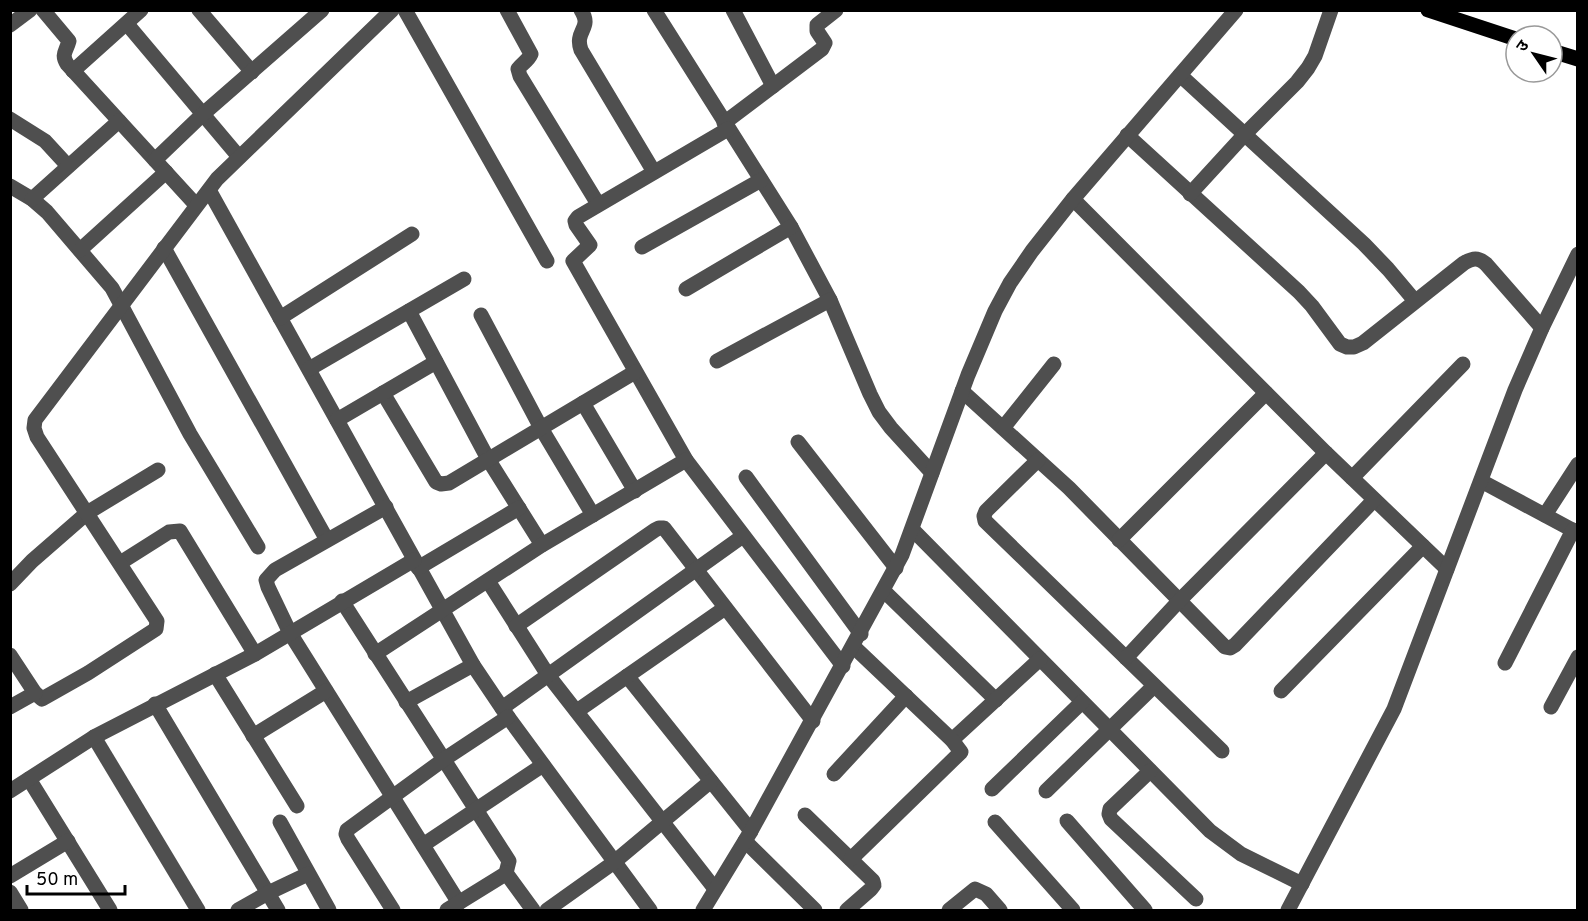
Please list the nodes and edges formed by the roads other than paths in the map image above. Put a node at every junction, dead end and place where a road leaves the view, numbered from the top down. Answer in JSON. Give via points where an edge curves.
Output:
{"nodes":[{"id":1,"x":30,"y":10,"type":"edge"},
{"id":2,"x":43,"y":10,"type":"edge"},
{"id":3,"x":141,"y":10,"type":"edge"},
{"id":4,"x":199,"y":10,"type":"edge"},
{"id":5,"x":322,"y":10,"type":"edge"},
{"id":6,"x":405,"y":10,"type":"edge"},
{"id":7,"x":507,"y":10,"type":"edge"},
{"id":8,"x":581,"y":10,"type":"edge"},
{"id":9,"x":733,"y":10,"type":"edge"},
{"id":10,"x":836,"y":10,"type":"edge"},
{"id":11,"x":1236,"y":10,"type":"edge"},
{"id":12,"x":1331,"y":10,"type":"edge"},
{"id":13,"x":1428,"y":10,"type":"edge"},
{"id":14,"x":391,"y":11,"type":"edge"},
{"id":15,"x":659,"y":12,"type":"edge"},
{"id":16,"x":818,"y":16,"type":"edge"},
{"id":17,"x":127,"y":24,"type":"junction"},
{"id":18,"x":10,"y":25,"type":"edge"},
{"id":19,"x":1504,"y":35,"type":"edge"},
{"id":20,"x":73,"y":71,"type":"junction"},
{"id":21,"x":252,"y":72,"type":"junction"},
{"id":22,"x":1180,"y":75,"type":"junction"},
{"id":23,"x":773,"y":86,"type":"junction"},
{"id":24,"x":203,"y":114,"type":"junction"},
{"id":25,"x":11,"y":121,"type":"edge"},
{"id":26,"x":119,"y":121,"type":"junction"},
{"id":27,"x":726,"y":126,"type":"junction"},
{"id":28,"x":1245,"y":134,"type":"junction"},
{"id":29,"x":1126,"y":135,"type":"junction"},
{"id":30,"x":239,"y":158,"type":"junction"},
{"id":31,"x":155,"y":160,"type":"junction"},
{"id":32,"x":68,"y":166,"type":"junction"},
{"id":33,"x":166,"y":172,"type":"junction"},
{"id":34,"x":654,"y":172,"type":"junction"},
{"id":35,"x":761,"y":180,"type":"junction"},
{"id":36,"x":10,"y":186,"type":"edge"},
{"id":37,"x":209,"y":190,"type":"junction"},
{"id":38,"x":1190,"y":194,"type":"junction"},
{"id":39,"x":32,"y":199,"type":"junction"},
{"id":40,"x":1073,"y":199,"type":"junction"},
{"id":41,"x":598,"y":204,"type":"junction"},
{"id":42,"x":196,"y":205,"type":"junction"},
{"id":43,"x":791,"y":227,"type":"junction"},
{"id":44,"x":412,"y":234,"type":"dead end"},
{"id":45,"x":642,"y":247,"type":"dead end"},
{"id":46,"x":164,"y":248,"type":"junction"},
{"id":47,"x":80,"y":250,"type":"junction"},
{"id":48,"x":1578,"y":254,"type":"edge"},
{"id":49,"x":547,"y":261,"type":"dead end"},
{"id":50,"x":464,"y":279,"type":"dead end"},
{"id":51,"x":686,"y":289,"type":"dead end"},
{"id":52,"x":830,"y":300,"type":"junction"},
{"id":53,"x":1415,"y":301,"type":"junction"},
{"id":54,"x":122,"y":304,"type":"junction"},
{"id":55,"x":409,"y":312,"type":"junction"},
{"id":56,"x":481,"y":315,"type":"dead end"},
{"id":57,"x":280,"y":318,"type":"junction"},
{"id":58,"x":1542,"y":328,"type":"junction"},
{"id":59,"x":717,"y":361,"type":"dead end"},
{"id":60,"x":436,"y":362,"type":"junction"},
{"id":61,"x":1054,"y":364,"type":"dead end"},
{"id":62,"x":1463,"y":364,"type":"dead end"},
{"id":63,"x":309,"y":369,"type":"junction"},
{"id":64,"x":635,"y":372,"type":"junction"},
{"id":65,"x":962,"y":391,"type":"junction"},
{"id":66,"x":383,"y":393,"type":"junction"},
{"id":67,"x":1266,"y":393,"type":"junction"},
{"id":68,"x":583,"y":403,"type":"junction"},
{"id":69,"x":337,"y":420,"type":"junction"},
{"id":70,"x":541,"y":428,"type":"junction"},
{"id":71,"x":1003,"y":428,"type":"junction"},
{"id":72,"x":798,"y":442,"type":"dead end"},
{"id":73,"x":1326,"y":453,"type":"junction"},
{"id":74,"x":488,"y":459,"type":"junction"},
{"id":75,"x":686,"y":460,"type":"junction"},
{"id":76,"x":1038,"y":460,"type":"junction"},
{"id":77,"x":1578,"y":464,"type":"edge"},
{"id":78,"x":158,"y":470,"type":"dead end"},
{"id":79,"x":932,"y":473,"type":"junction"},
{"id":80,"x":746,"y":477,"type":"dead end"},
{"id":81,"x":1352,"y":478,"type":"junction"},
{"id":82,"x":1480,"y":481,"type":"junction"},
{"id":83,"x":635,"y":490,"type":"junction"},
{"id":84,"x":1374,"y":500,"type":"junction"},
{"id":85,"x":386,"y":507,"type":"junction"},
{"id":86,"x":519,"y":508,"type":"junction"},
{"id":87,"x":87,"y":513,"type":"junction"},
{"id":88,"x":593,"y":515,"type":"junction"},
{"id":89,"x":1545,"y":515,"type":"junction"},
{"id":90,"x":912,"y":530,"type":"junction"},
{"id":91,"x":1575,"y":531,"type":"edge"},
{"id":92,"x":743,"y":536,"type":"junction"},
{"id":93,"x":327,"y":540,"type":"junction"},
{"id":94,"x":1119,"y":540,"type":"junction"},
{"id":95,"x":542,"y":545,"type":"junction"},
{"id":96,"x":1423,"y":546,"type":"junction"},
{"id":97,"x":258,"y":547,"type":"dead end"},
{"id":98,"x":120,"y":563,"type":"junction"},
{"id":99,"x":416,"y":564,"type":"junction"},
{"id":100,"x":896,"y":568,"type":"junction"},
{"id":101,"x":696,"y":569,"type":"junction"},
{"id":102,"x":1447,"y":569,"type":"junction"},
{"id":103,"x":488,"y":581,"type":"junction"},
{"id":104,"x":10,"y":584,"type":"edge"},
{"id":105,"x":884,"y":591,"type":"junction"},
{"id":106,"x":342,"y":601,"type":"junction"},
{"id":107,"x":1179,"y":601,"type":"junction"},
{"id":108,"x":725,"y":608,"type":"junction"},
{"id":109,"x":442,"y":611,"type":"junction"},
{"id":110,"x":516,"y":626,"type":"junction"},
{"id":111,"x":290,"y":633,"type":"junction"},
{"id":112,"x":857,"y":640,"type":"junction"},
{"id":113,"x":255,"y":654,"type":"junction"},
{"id":114,"x":375,"y":654,"type":"junction"},
{"id":115,"x":10,"y":655,"type":"edge"},
{"id":116,"x":1578,"y":657,"type":"edge"},
{"id":117,"x":1126,"y":658,"type":"junction"},
{"id":118,"x":1040,"y":659,"type":"junction"},
{"id":119,"x":1505,"y":663,"type":"dead end"},
{"id":120,"x":473,"y":665,"type":"junction"},
{"id":121,"x":843,"y":666,"type":"junction"},
{"id":122,"x":215,"y":674,"type":"junction"},
{"id":123,"x":548,"y":675,"type":"junction"},
{"id":124,"x":627,"y":676,"type":"junction"},
{"id":125,"x":1154,"y":686,"type":"junction"},
{"id":126,"x":326,"y":691,"type":"junction"},
{"id":127,"x":1281,"y":691,"type":"dead end"},
{"id":128,"x":35,"y":693,"type":"junction"},
{"id":129,"x":906,"y":696,"type":"junction"},
{"id":130,"x":996,"y":700,"type":"junction"},
{"id":131,"x":406,"y":702,"type":"junction"},
{"id":132,"x":1082,"y":702,"type":"junction"},
{"id":133,"x":155,"y":704,"type":"junction"},
{"id":134,"x":10,"y":707,"type":"edge"},
{"id":135,"x":1551,"y":707,"type":"dead end"},
{"id":136,"x":577,"y":711,"type":"junction"},
{"id":137,"x":505,"y":712,"type":"junction"},
{"id":138,"x":813,"y":721,"type":"junction"},
{"id":139,"x":1110,"y":730,"type":"junction"},
{"id":140,"x":254,"y":736,"type":"junction"},
{"id":141,"x":94,"y":737,"type":"junction"},
{"id":142,"x":952,"y":740,"type":"junction"},
{"id":143,"x":1222,"y":751,"type":"dead end"},
{"id":144,"x":443,"y":760,"type":"junction"},
{"id":145,"x":543,"y":765,"type":"junction"},
{"id":146,"x":1150,"y":771,"type":"junction"},
{"id":147,"x":834,"y":774,"type":"dead end"},
{"id":148,"x":29,"y":779,"type":"junction"},
{"id":149,"x":711,"y":781,"type":"junction"},
{"id":150,"x":992,"y":789,"type":"dead end"},
{"id":151,"x":10,"y":790,"type":"edge"},
{"id":152,"x":1046,"y":790,"type":"dead end"},
{"id":153,"x":393,"y":797,"type":"junction"},
{"id":154,"x":297,"y":806,"type":"dead end"},
{"id":155,"x":477,"y":810,"type":"junction"},
{"id":156,"x":805,"y":815,"type":"dead end"},
{"id":157,"x":1066,"y":821,"type":"dead end"},
{"id":158,"x":280,"y":822,"type":"dead end"},
{"id":159,"x":663,"y":822,"type":"junction"},
{"id":160,"x":994,"y":822,"type":"dead end"},
{"id":161,"x":748,"y":836,"type":"junction"},
{"id":162,"x":68,"y":841,"type":"junction"},
{"id":163,"x":423,"y":845,"type":"junction"},
{"id":164,"x":851,"y":859,"type":"junction"},
{"id":165,"x":613,"y":863,"type":"junction"},
{"id":166,"x":506,"y":873,"type":"junction"},
{"id":167,"x":308,"y":874,"type":"junction"},
{"id":168,"x":10,"y":876,"type":"edge"},
{"id":169,"x":1302,"y":884,"type":"junction"},
{"id":170,"x":715,"y":889,"type":"junction"},
{"id":171,"x":10,"y":892,"type":"edge"},
{"id":172,"x":268,"y":893,"type":"junction"},
{"id":173,"x":1196,"y":899,"type":"dead end"},
{"id":174,"x":565,"y":906,"type":"edge"},
{"id":175,"x":453,"y":907,"type":"edge"},
{"id":176,"x":104,"y":908,"type":"edge"},
{"id":177,"x":21,"y":910,"type":"edge"},
{"id":178,"x":198,"y":910,"type":"edge"},
{"id":179,"x":238,"y":910,"type":"edge"},
{"id":180,"x":278,"y":910,"type":"edge"},
{"id":181,"x":329,"y":910,"type":"edge"},
{"id":182,"x":393,"y":910,"type":"edge"},
{"id":183,"x":533,"y":910,"type":"edge"},
{"id":184,"x":548,"y":910,"type":"edge"},
{"id":185,"x":650,"y":910,"type":"edge"},
{"id":186,"x":703,"y":910,"type":"edge"},
{"id":187,"x":815,"y":910,"type":"edge"},
{"id":188,"x":847,"y":910,"type":"edge"},
{"id":189,"x":949,"y":910,"type":"edge"},
{"id":190,"x":1000,"y":910,"type":"edge"},
{"id":191,"x":1073,"y":910,"type":"edge"},
{"id":192,"x":1145,"y":910,"type":"edge"},
{"id":193,"x":1288,"y":910,"type":"edge"}],
"edges":[{"from":1,"to":18,"type":"street"},
{"from":2,"to":20,"type":"street","via":[[69,41],[63,58]]},
{"from":3,"to":17,"type":"street"},
{"from":4,"to":21,"type":"street"},
{"from":5,"to":21,"type":"street"},
{"from":6,"to":49,"type":"street"},
{"from":7,"to":41,"type":"street","via":[[531,54],[518,69],[520,76]]},
{"from":8,"to":34,"type":"street","via":[[586,19],[579,36],[581,51]]},
{"from":9,"to":23,"type":"street"},
{"from":10,"to":16,"type":"street"},
{"from":11,"to":22,"type":"street"},
{"from":12,"to":28,"type":"street","via":[[1308,68]]},
{"from":13,"to":19,"type":"main road"},
{"from":14,"to":30,"type":"street"},
{"from":15,"to":27,"type":"street"},
{"from":16,"to":23,"type":"street","via":[[817,31],[825,43],[822,49]]},
{"from":17,"to":20,"type":"street"},
{"from":17,"to":24,"type":"street"},
{"from":20,"to":26,"type":"street"},
{"from":21,"to":24,"type":"street"},
{"from":22,"to":28,"type":"street"},
{"from":22,"to":29,"type":"street"},
{"from":23,"to":27,"type":"street"},
{"from":24,"to":30,"type":"street"},
{"from":24,"to":31,"type":"street"},
{"from":25,"to":32,"type":"street","via":[[45,141]]},
{"from":26,"to":31,"type":"street"},
{"from":26,"to":32,"type":"street"},
{"from":27,"to":34,"type":"street"},
{"from":27,"to":35,"type":"street"},
{"from":28,"to":38,"type":"street"},
{"from":28,"to":53,"type":"street","via":[[1364,244]]},
{"from":29,"to":38,"type":"street"},
{"from":29,"to":40,"type":"street"},
{"from":30,"to":37,"type":"street"},
{"from":31,"to":33,"type":"street"},
{"from":32,"to":39,"type":"street"},
{"from":33,"to":42,"type":"street"},
{"from":33,"to":47,"type":"street"},
{"from":34,"to":41,"type":"street"},
{"from":35,"to":43,"type":"street"},
{"from":35,"to":45,"type":"street"},
{"from":36,"to":39,"type":"street"},
{"from":37,"to":42,"type":"street"},
{"from":37,"to":57,"type":"street"},
{"from":38,"to":53,"type":"street","via":[[1299,292],[1340,344],[1354,347],[1363,343]]},
{"from":39,"to":47,"type":"street"},
{"from":40,"to":65,"type":"street","via":[[1010,283]]},
{"from":40,"to":67,"type":"street"},
{"from":41,"to":64,"type":"street","via":[[575,221],[590,245],[573,261]]},
{"from":42,"to":46,"type":"street"},
{"from":43,"to":51,"type":"street"},
{"from":43,"to":52,"type":"street"},
{"from":44,"to":57,"type":"street"},
{"from":46,"to":54,"type":"street"},
{"from":46,"to":93,"type":"street"},
{"from":47,"to":54,"type":"street"},
{"from":48,"to":58,"type":"street"},
{"from":50,"to":55,"type":"street"},
{"from":52,"to":59,"type":"street"},
{"from":52,"to":79,"type":"street","via":[[879,412]]},
{"from":53,"to":58,"type":"street","via":[[1464,263],[1479,258]]},
{"from":54,"to":87,"type":"street","via":[[35,420],[37,437]]},
{"from":54,"to":97,"type":"street","via":[[190,434]]},
{"from":55,"to":60,"type":"street"},
{"from":55,"to":63,"type":"street"},
{"from":56,"to":70,"type":"street"},
{"from":57,"to":63,"type":"street"},
{"from":58,"to":82,"type":"street"},
{"from":60,"to":66,"type":"street"},
{"from":60,"to":74,"type":"street"},
{"from":61,"to":71,"type":"street"},
{"from":62,"to":81,"type":"street"},
{"from":63,"to":69,"type":"street"},
{"from":64,"to":68,"type":"street"},
{"from":64,"to":75,"type":"street"},
{"from":65,"to":71,"type":"street"},
{"from":65,"to":79,"type":"street"},
{"from":66,"to":69,"type":"street"},
{"from":66,"to":74,"type":"street","via":[[436,482],[449,483]]},
{"from":67,"to":73,"type":"street"},
{"from":67,"to":94,"type":"street"},
{"from":68,"to":70,"type":"street"},
{"from":68,"to":83,"type":"street"},
{"from":69,"to":85,"type":"street"},
{"from":70,"to":74,"type":"street"},
{"from":70,"to":88,"type":"street"},
{"from":71,"to":76,"type":"street"},
{"from":72,"to":100,"type":"street"},
{"from":73,"to":81,"type":"street"},
{"from":73,"to":107,"type":"street"},
{"from":74,"to":86,"type":"street"},
{"from":75,"to":83,"type":"street"},
{"from":75,"to":92,"type":"street"},
{"from":76,"to":94,"type":"street"},
{"from":76,"to":117,"type":"street","via":[[986,511],[985,520]]},
{"from":77,"to":89,"type":"street"},
{"from":78,"to":87,"type":"street"},
{"from":79,"to":90,"type":"street"},
{"from":80,"to":112,"type":"street"},
{"from":81,"to":84,"type":"street"},
{"from":82,"to":89,"type":"street"},
{"from":82,"to":102,"type":"street"},
{"from":83,"to":88,"type":"street"},
{"from":84,"to":96,"type":"street"},
{"from":84,"to":107,"type":"street","via":[[1230,648]]},
{"from":85,"to":93,"type":"street"},
{"from":85,"to":99,"type":"street"},
{"from":86,"to":95,"type":"street"},
{"from":86,"to":99,"type":"street"},
{"from":87,"to":98,"type":"street"},
{"from":87,"to":104,"type":"street"},
{"from":88,"to":95,"type":"street"},
{"from":89,"to":91,"type":"street"},
{"from":90,"to":100,"type":"street"},
{"from":90,"to":118,"type":"street"},
{"from":91,"to":119,"type":"street"},
{"from":92,"to":101,"type":"street"},
{"from":92,"to":121,"type":"street"},
{"from":93,"to":111,"type":"street","via":[[275,570],[266,580]]},
{"from":94,"to":107,"type":"street"},
{"from":95,"to":103,"type":"street"},
{"from":96,"to":102,"type":"street"},
{"from":96,"to":127,"type":"street"},
{"from":98,"to":113,"type":"street","via":[[169,531],[180,531]]},
{"from":98,"to":128,"type":"street","via":[[157,621],[156,630],[47,697],[42,699]]},
{"from":99,"to":106,"type":"street"},
{"from":99,"to":109,"type":"street"},
{"from":100,"to":105,"type":"street"},
{"from":101,"to":108,"type":"street"},
{"from":101,"to":110,"type":"street","via":[[667,531],[658,528]]},
{"from":101,"to":123,"type":"street"},
{"from":102,"to":169,"type":"street","via":[[1394,709]]},
{"from":103,"to":109,"type":"street"},
{"from":103,"to":110,"type":"street"},
{"from":105,"to":112,"type":"street"},
{"from":105,"to":130,"type":"street"},
{"from":106,"to":111,"type":"street"},
{"from":106,"to":114,"type":"street"},
{"from":107,"to":117,"type":"street"},
{"from":108,"to":124,"type":"street"},
{"from":108,"to":138,"type":"street"},
{"from":109,"to":114,"type":"street"},
{"from":109,"to":120,"type":"street"},
{"from":110,"to":123,"type":"street"},
{"from":111,"to":113,"type":"street"},
{"from":111,"to":126,"type":"street"},
{"from":112,"to":121,"type":"street"},
{"from":112,"to":129,"type":"street"},
{"from":113,"to":122,"type":"street"},
{"from":114,"to":131,"type":"street"},
{"from":115,"to":128,"type":"street"},
{"from":116,"to":135,"type":"street"},
{"from":117,"to":125,"type":"street"},
{"from":118,"to":130,"type":"street"},
{"from":118,"to":132,"type":"street"},
{"from":120,"to":131,"type":"street"},
{"from":120,"to":137,"type":"street"},
{"from":121,"to":138,"type":"street"},
{"from":122,"to":133,"type":"street"},
{"from":122,"to":140,"type":"street"},
{"from":123,"to":136,"type":"street"},
{"from":123,"to":137,"type":"street"},
{"from":124,"to":136,"type":"street"},
{"from":124,"to":149,"type":"street"},
{"from":125,"to":139,"type":"street"},
{"from":125,"to":143,"type":"street"},
{"from":126,"to":140,"type":"street"},
{"from":126,"to":153,"type":"street"},
{"from":128,"to":134,"type":"street"},
{"from":129,"to":142,"type":"street"},
{"from":129,"to":147,"type":"street"},
{"from":130,"to":142,"type":"street"},
{"from":131,"to":144,"type":"street"},
{"from":132,"to":139,"type":"street"},
{"from":132,"to":150,"type":"street"},
{"from":133,"to":141,"type":"street"},
{"from":133,"to":172,"type":"street"},
{"from":136,"to":159,"type":"street"},
{"from":137,"to":144,"type":"street"},
{"from":137,"to":145,"type":"street"},
{"from":138,"to":161,"type":"street"},
{"from":139,"to":146,"type":"street"},
{"from":139,"to":152,"type":"street"},
{"from":140,"to":154,"type":"street"},
{"from":141,"to":148,"type":"street"},
{"from":141,"to":178,"type":"street"},
{"from":142,"to":164,"type":"street","via":[[961,752],[957,757]]},
{"from":144,"to":153,"type":"street"},
{"from":144,"to":155,"type":"street"},
{"from":145,"to":155,"type":"street"},
{"from":145,"to":165,"type":"street"},
{"from":146,"to":169,"type":"street","via":[[1230,847]]},
{"from":146,"to":173,"type":"street","via":[[1109,813]]},
{"from":148,"to":151,"type":"street"},
{"from":148,"to":162,"type":"street"},
{"from":149,"to":159,"type":"street"},
{"from":149,"to":161,"type":"street"},
{"from":153,"to":163,"type":"street"},
{"from":153,"to":182,"type":"street","via":[[350,826],[346,834]]},
{"from":155,"to":163,"type":"street"},
{"from":155,"to":166,"type":"street","via":[[510,861]]},
{"from":156,"to":164,"type":"street"},
{"from":157,"to":192,"type":"street"},
{"from":158,"to":167,"type":"street"},
{"from":159,"to":165,"type":"street"},
{"from":159,"to":170,"type":"street"},
{"from":160,"to":191,"type":"street"},
{"from":161,"to":170,"type":"street"},
{"from":161,"to":187,"type":"street"},
{"from":162,"to":168,"type":"street"},
{"from":162,"to":176,"type":"street"},
{"from":163,"to":175,"type":"street"},
{"from":164,"to":188,"type":"street","via":[[874,885]]},
{"from":165,"to":174,"type":"street"},
{"from":165,"to":185,"type":"street"},
{"from":166,"to":175,"type":"street"},
{"from":166,"to":183,"type":"street"},
{"from":167,"to":172,"type":"street"},
{"from":167,"to":181,"type":"street"},
{"from":169,"to":193,"type":"street"},
{"from":170,"to":186,"type":"street"},
{"from":171,"to":177,"type":"street"},
{"from":172,"to":179,"type":"street"},
{"from":172,"to":180,"type":"street"},
{"from":174,"to":184,"type":"street"},
{"from":189,"to":190,"type":"street","via":[[975,889],[986,894]]}]}
